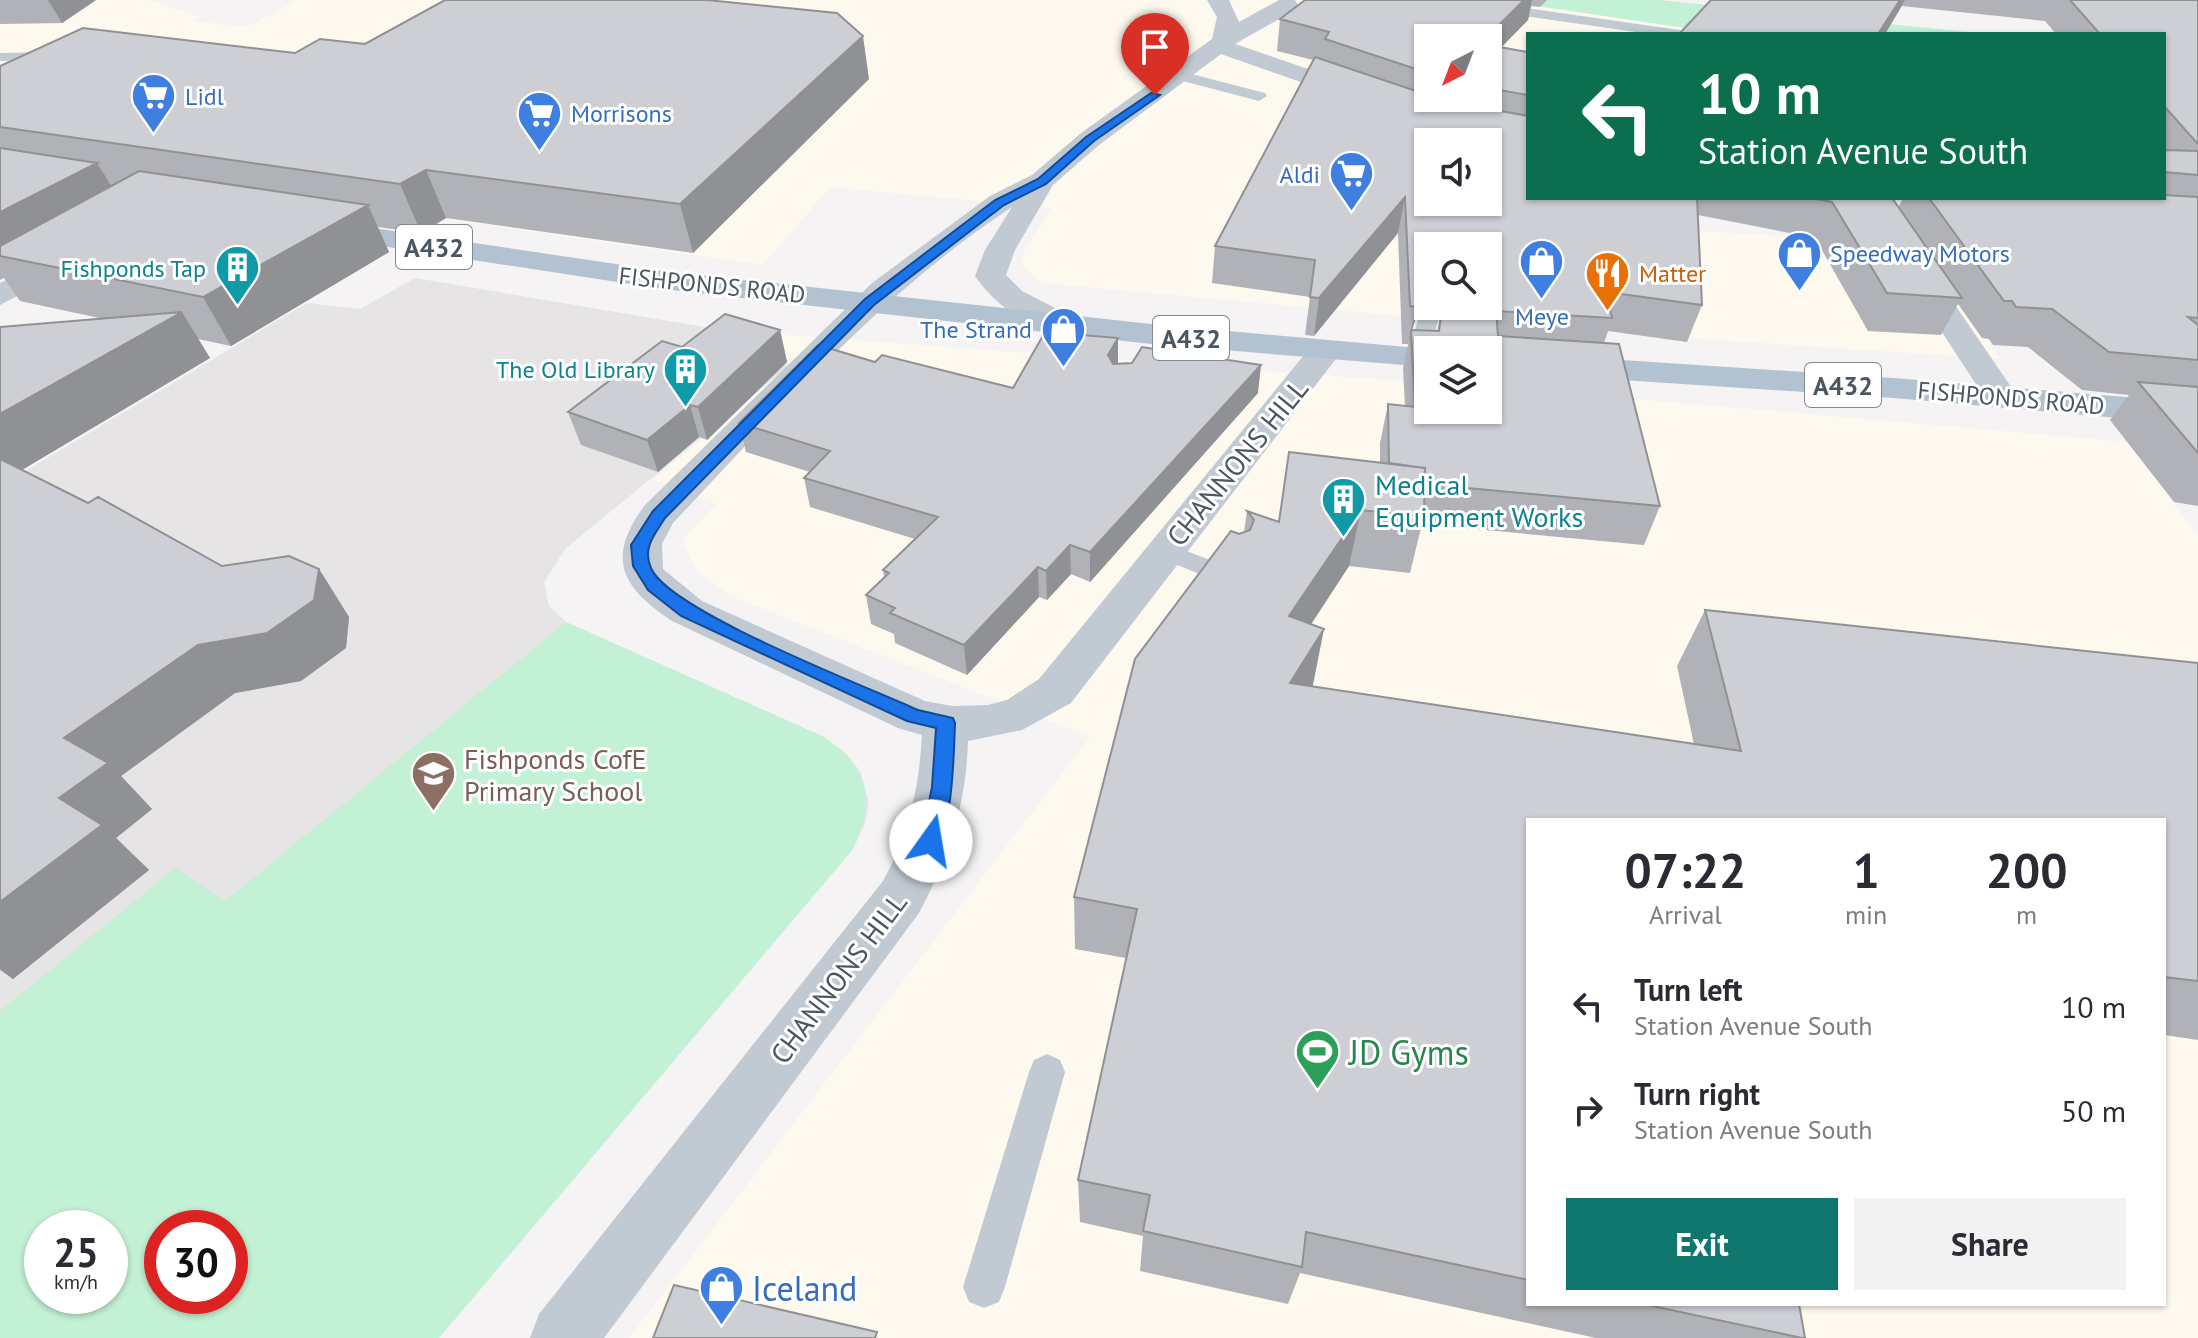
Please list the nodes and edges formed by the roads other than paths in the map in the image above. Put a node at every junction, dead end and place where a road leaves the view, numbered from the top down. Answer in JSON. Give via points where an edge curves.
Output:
{"nodes":[{"id":1,"x":1219,"y":0,"type":"edge"},
{"id":2,"x":1441,"y":0,"type":"edge"},
{"id":3,"x":1294,"y":1,"type":"edge"},
{"id":4,"x":1666,"y":32,"type":"edge"},
{"id":5,"x":1220,"y":46,"type":"junction"},
{"id":6,"x":0,"y":57,"type":"edge"},
{"id":7,"x":78,"y":57,"type":"edge"},
{"id":8,"x":1180,"y":76,"type":"junction"},
{"id":9,"x":1259,"y":96,"type":"dead end"},
{"id":10,"x":1377,"y":101,"type":"edge"},
{"id":11,"x":1042,"y":181,"type":"junction"},
{"id":12,"x":1873,"y":200,"type":"edge"},
{"id":13,"x":300,"y":226,"type":"edge"},
{"id":14,"x":95,"y":243,"type":"edge"},
{"id":15,"x":0,"y":296,"type":"edge"},
{"id":16,"x":869,"y":302,"type":"junction"},
{"id":17,"x":1056,"y":321,"type":"junction"},
{"id":18,"x":1325,"y":351,"type":"junction"},
{"id":19,"x":1414,"y":356,"type":"edge"},
{"id":20,"x":1502,"y":362,"type":"edge"},
{"id":21,"x":2001,"y":397,"type":"junction"},
{"id":22,"x":2198,"y":414,"type":"edge"},
{"id":23,"x":1166,"y":551,"type":"junction"},
{"id":24,"x":1232,"y":578,"type":"edge"},
{"id":25,"x":946,"y":723,"type":"junction"},
{"id":26,"x":1047,"y":1072,"type":"dead end"},
{"id":27,"x":984,"y":1287,"type":"dead end"},
{"id":28,"x":563,"y":1338,"type":"edge"}],
"edges":[{"from":1,"to":3,"type":"street","via":[[1254,8]]},
{"from":1,"to":5,"type":"street","via":[[1230,22]]},
{"from":2,"to":4,"type":"lane"},
{"from":3,"to":5,"type":"street","via":[[1248,24]]},
{"from":5,"to":8,"type":"street"},
{"from":5,"to":10,"type":"street"},
{"from":6,"to":7,"type":"lane"},
{"from":8,"to":9,"type":"lane"},
{"from":8,"to":11,"type":"street","via":[[1090,139]]},
{"from":11,"to":16,"type":"street","via":[[1000,202]]},
{"from":11,"to":17,"type":"street","via":[[990,276],[1011,298]]},
{"from":12,"to":21,"type":"street"},
{"from":13,"to":16,"type":"main road","name":"FISHPONDS ROAD","number":"A432","via":[[604,273]]},
{"from":14,"to":15,"type":"street"},
{"from":16,"to":17,"type":"main road","name":"FISHPONDS ROAD","number":"A432"},
{"from":16,"to":25,"type":"street","via":[[659,514],[642,538],[639,557],[654,586],[687,611],[914,716]]},
{"from":17,"to":18,"type":"main road","name":"FISHPONDS ROAD","number":"A432","via":[[1144,347]]},
{"from":18,"to":19,"type":"main road","name":"FISHPONDS ROAD","number":"A432"},
{"from":18,"to":23,"type":"street","name":"CHANNONS HILL"},
{"from":20,"to":21,"type":"main road","name":"FISHPONDS ROAD","number":"A432"},
{"from":21,"to":22,"type":"main road","name":"FISHPONDS ROAD","number":"A432"},
{"from":23,"to":24,"type":"lane"},
{"from":23,"to":25,"type":"street","name":"CHANNONS HILL","via":[[1039,705],[1003,720]]},
{"from":25,"to":28,"type":"street","name":"CHANNONS HILL","via":[[940,804],[931,841],[901,897]]},
{"from":26,"to":27,"type":"lane"}]}
